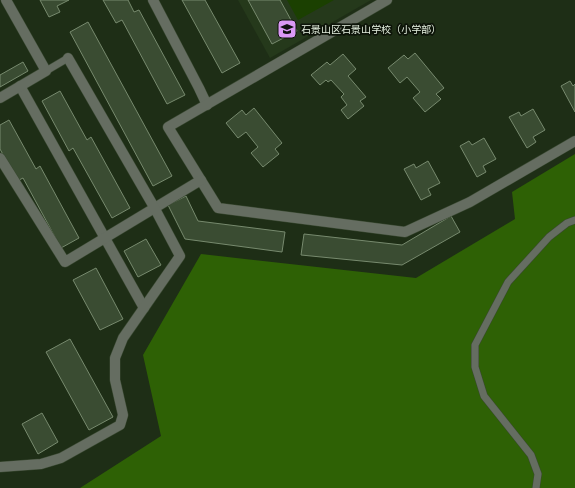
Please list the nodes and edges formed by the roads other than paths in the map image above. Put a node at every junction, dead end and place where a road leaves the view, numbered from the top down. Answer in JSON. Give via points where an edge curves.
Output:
{"nodes":[{"id":1,"x":6,"y":0,"type":"edge"},
{"id":2,"x":153,"y":0,"type":"edge"},
{"id":3,"x":387,"y":0,"type":"edge"},
{"id":4,"x":68,"y":58,"type":"joint"},
{"id":5,"x":46,"y":71,"type":"junction"},
{"id":6,"x":20,"y":86,"type":"junction"},
{"id":7,"x":0,"y":98,"type":"edge"},
{"id":8,"x":207,"y":105,"type":"junction"},
{"id":9,"x":575,"y":140,"type":"edge"},
{"id":10,"x":0,"y":158,"type":"edge"},
{"id":11,"x":200,"y":180,"type":"junction"},
{"id":12,"x":154,"y":207,"type":"junction"},
{"id":13,"x":575,"y":220,"type":"edge"},
{"id":14,"x":104,"y":238,"type":"junction"},
{"id":15,"x":144,"y":308,"type":"junction"},
{"id":16,"x":0,"y":467,"type":"edge"},
{"id":17,"x":536,"y":488,"type":"edge"}],
"edges":[{"from":1,"to":5,"type":"street"},
{"from":2,"to":8,"type":"street"},
{"from":3,"to":8,"type":"street"},
{"from":4,"to":5,"type":"lane"},
{"from":4,"to":12,"type":"street"},
{"from":5,"to":6,"type":"street"},
{"from":6,"to":7,"type":"street"},
{"from":6,"to":14,"type":"street"},
{"from":8,"to":11,"type":"street","via":[[168,127]]},
{"from":9,"to":11,"type":"street","via":[[470,202],[405,232],[218,208]]},
{"from":10,"to":14,"type":"street","via":[[64,262]]},
{"from":11,"to":12,"type":"street"},
{"from":12,"to":14,"type":"street"},
{"from":12,"to":15,"type":"street","via":[[180,256]]},
{"from":13,"to":17,"type":"lane","via":[[549,237],[508,282],[475,345],[475,367],[484,396],[531,454],[538,474]]},
{"from":14,"to":15,"type":"street"},
{"from":15,"to":16,"type":"street","via":[[123,338],[115,358],[115,380],[123,415],[120,424],[61,458],[41,464]]}]}
